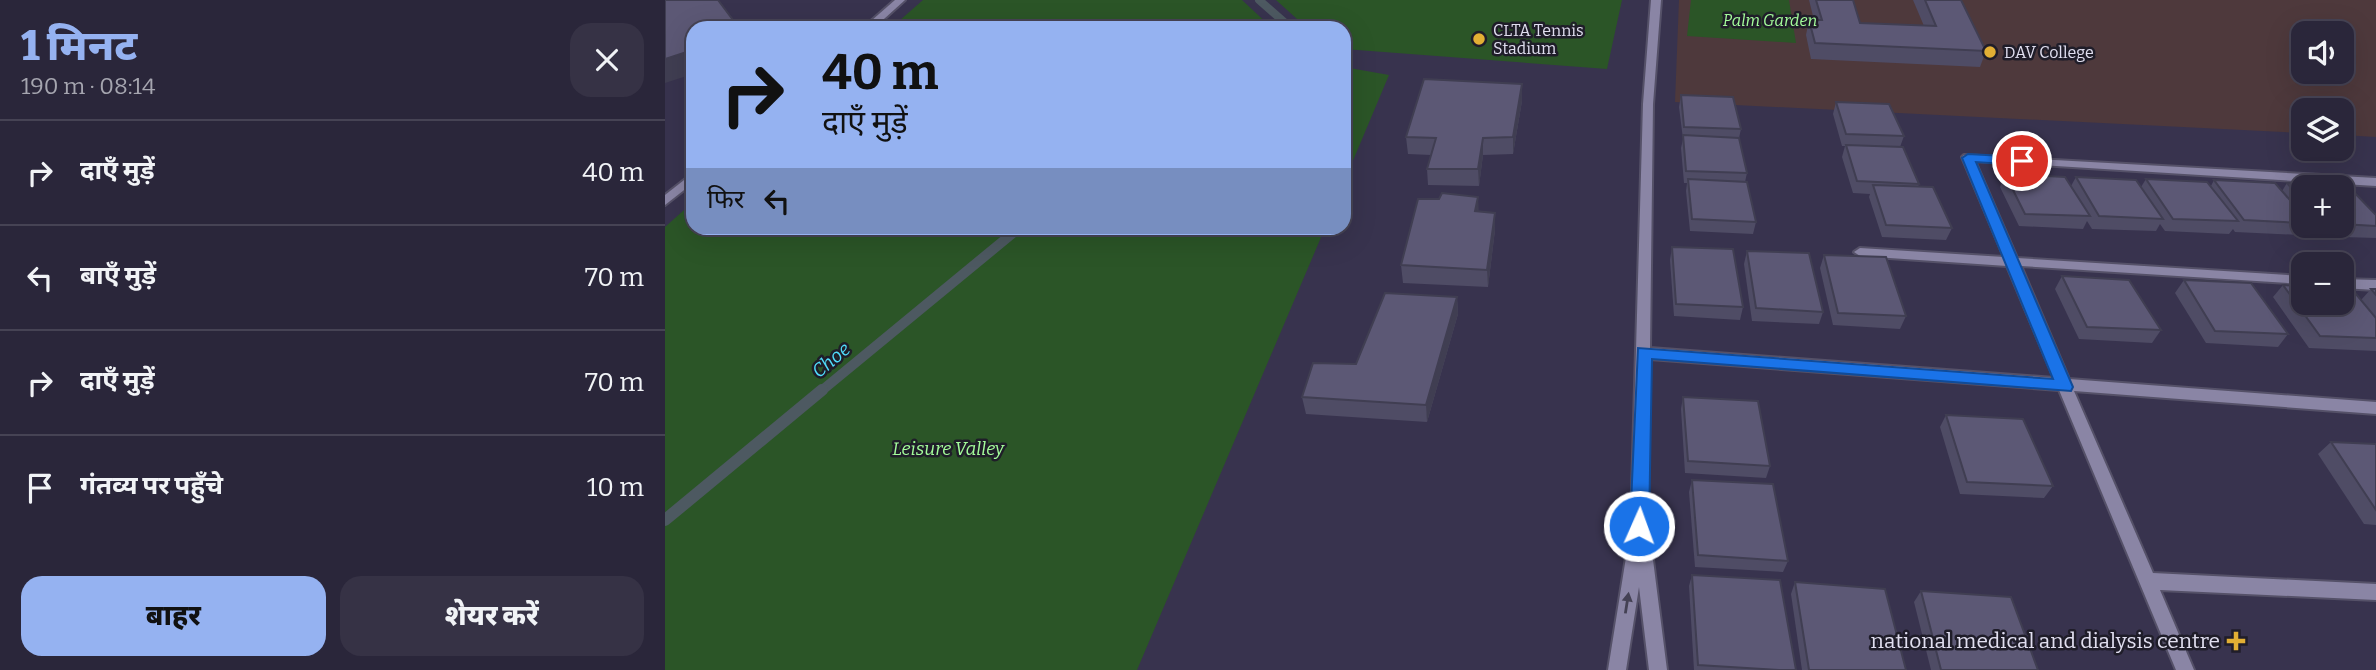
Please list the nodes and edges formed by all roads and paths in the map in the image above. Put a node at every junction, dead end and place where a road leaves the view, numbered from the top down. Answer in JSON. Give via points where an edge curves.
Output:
{"nodes":[{"id":1,"x":900,"y":0,"type":"edge"},
{"id":2,"x":1656,"y":0,"type":"edge"},
{"id":3,"x":876,"y":21,"type":"edge"},
{"id":4,"x":2376,"y":182,"type":"edge"},
{"id":5,"x":686,"y":183,"type":"edge"},
{"id":6,"x":665,"y":201,"type":"edge"},
{"id":7,"x":1860,"y":252,"type":"dead end"},
{"id":8,"x":2012,"y":261,"type":"junction"},
{"id":9,"x":2291,"y":279,"type":"edge"},
{"id":10,"x":2354,"y":284,"type":"edge"},
{"id":11,"x":2376,"y":285,"type":"edge"},
{"id":12,"x":1644,"y":352,"type":"junction"},
{"id":13,"x":2065,"y":387,"type":"junction"},
{"id":14,"x":2376,"y":408,"type":"edge"},
{"id":15,"x":1639,"y":526,"type":"junction"},
{"id":16,"x":2147,"y":581,"type":"junction"},
{"id":17,"x":2376,"y":592,"type":"edge"},
{"id":18,"x":1617,"y":670,"type":"edge"},
{"id":19,"x":1658,"y":670,"type":"edge"},
{"id":20,"x":2185,"y":670,"type":"edge"}],
"edges":[{"from":1,"to":3,"type":"street"},
{"from":2,"to":12,"type":"street","via":[[1647,104]]},
{"from":4,"to":8,"type":"street","via":[[1968,158]]},
{"from":5,"to":6,"type":"street"},
{"from":7,"to":8,"type":"street"},
{"from":8,"to":9,"type":"street"},
{"from":8,"to":13,"type":"street"},
{"from":10,"to":11,"type":"street"},
{"from":12,"to":13,"type":"street"},
{"from":12,"to":15,"type":"street"},
{"from":13,"to":14,"type":"street"},
{"from":13,"to":16,"type":"street"},
{"from":18,"to":15,"type":"street","one_way":true},
{"from":15,"to":19,"type":"street"},
{"from":16,"to":17,"type":"street"},
{"from":16,"to":20,"type":"street"}]}
